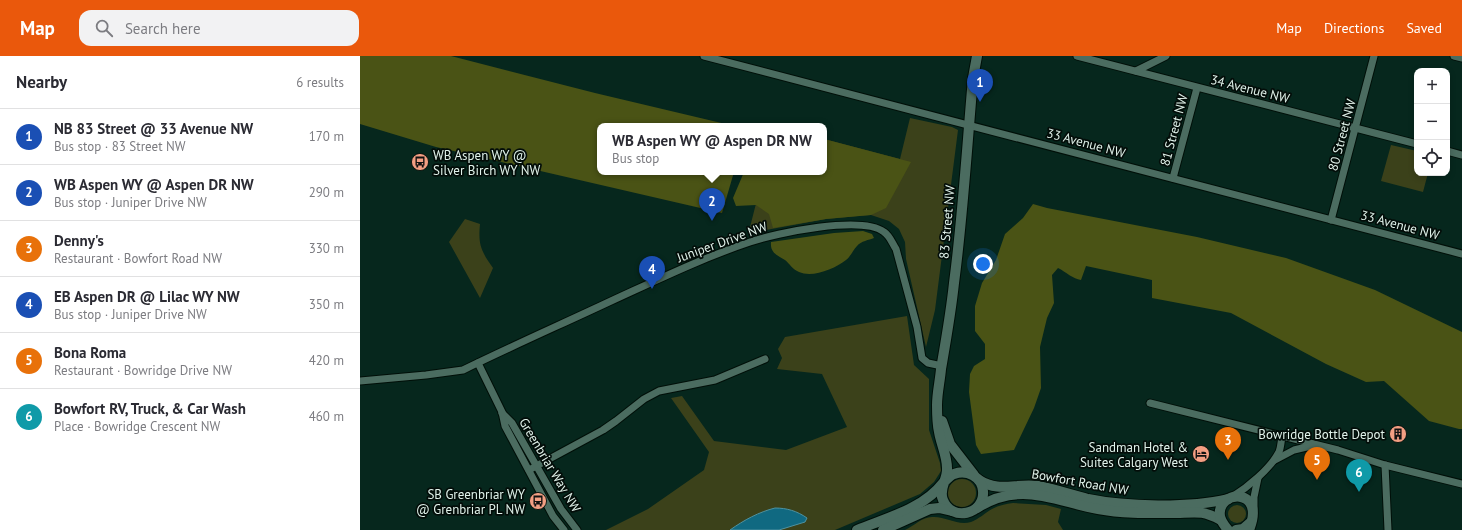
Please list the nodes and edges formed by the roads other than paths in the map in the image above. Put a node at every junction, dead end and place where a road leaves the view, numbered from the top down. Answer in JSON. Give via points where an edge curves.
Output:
{"nodes":[{"id":1,"x":704,"y":56,"type":"edge"},
{"id":2,"x":977,"y":56,"type":"edge"},
{"id":3,"x":1077,"y":56,"type":"edge"},
{"id":4,"x":1166,"y":56,"type":"edge"},
{"id":5,"x":1374,"y":56,"type":"edge"},
{"id":6,"x":1454,"y":56,"type":"edge"},
{"id":7,"x":1462,"y":58,"type":"edge"},
{"id":8,"x":1136,"y":71,"type":"junction"},
{"id":9,"x":1197,"y":88,"type":"junction"},
{"id":10,"x":969,"y":125,"type":"junction"},
{"id":11,"x":1356,"y":129,"type":"junction"},
{"id":12,"x":1414,"y":143,"type":"edge"},
{"id":13,"x":1450,"y":152,"type":"edge"},
{"id":14,"x":1462,"y":155,"type":"edge"},
{"id":15,"x":1173,"y":178,"type":"junction"},
{"id":16,"x":1331,"y":220,"type":"junction"},
{"id":17,"x":1462,"y":254,"type":"edge"},
{"id":18,"x":765,"y":359,"type":"dead end"},
{"id":19,"x":478,"y":363,"type":"junction"},
{"id":20,"x":942,"y":366,"type":"junction"},
{"id":21,"x":360,"y":381,"type":"edge"},
{"id":22,"x":938,"y":390,"type":"junction"},
{"id":23,"x":1150,"y":403,"type":"dead end"},
{"id":24,"x":502,"y":412,"type":"junction"},
{"id":25,"x":1282,"y":437,"type":"junction"},
{"id":26,"x":1317,"y":445,"type":"junction"},
{"id":27,"x":1273,"y":461,"type":"junction"},
{"id":28,"x":1385,"y":465,"type":"junction"},
{"id":29,"x":537,"y":466,"type":"junction"},
{"id":30,"x":529,"y":470,"type":"junction"},
{"id":31,"x":977,"y":478,"type":"junction"},
{"id":32,"x":1258,"y":478,"type":"junction"},
{"id":33,"x":944,"y":481,"type":"junction"},
{"id":34,"x":1462,"y":484,"type":"edge"},
{"id":35,"x":1230,"y":498,"type":"junction"},
{"id":36,"x":976,"y":509,"type":"junction"},
{"id":37,"x":953,"y":512,"type":"junction"},
{"id":38,"x":1251,"y":521,"type":"edge"},
{"id":39,"x":1225,"y":525,"type":"edge"},
{"id":40,"x":564,"y":530,"type":"edge"},
{"id":41,"x":577,"y":530,"type":"edge"},
{"id":42,"x":858,"y":530,"type":"edge"},
{"id":43,"x":883,"y":530,"type":"edge"},
{"id":44,"x":1236,"y":530,"type":"edge"},
{"id":45,"x":1388,"y":530,"type":"edge"}],
"edges":[{"from":1,"to":10,"type":"street","name":"33 Avenue NW"},
{"from":2,"to":10,"type":"street","name":"83 Street NW"},
{"from":3,"to":8,"type":"street","name":"34 Avenue NW"},
{"from":4,"to":8,"type":"street"},
{"from":5,"to":11,"type":"street","name":"80 Street NW"},
{"from":6,"to":7,"type":"street"},
{"from":8,"to":9,"type":"street","name":"34 Avenue NW"},
{"from":9,"to":11,"type":"street","name":"34 Avenue NW"},
{"from":9,"to":15,"type":"street","name":"81 Street NW"},
{"from":10,"to":15,"type":"street","name":"33 Avenue NW"},
{"from":10,"to":20,"type":"street","name":"83 Street NW","via":[[957,264]]},
{"from":11,"to":12,"type":"street","name":"34 Avenue NW"},
{"from":11,"to":16,"type":"street","name":"80 Street NW"},
{"from":13,"to":14,"type":"street"},
{"from":15,"to":16,"type":"street","name":"33 Avenue NW"},
{"from":16,"to":17,"type":"street","name":"33 Avenue NW"},
{"from":18,"to":29,"type":"street","via":[[715,380],[659,391],[644,399],[603,430]]},
{"from":19,"to":20,"type":"street","name":"Juniper Drive NW","via":[[701,260],[765,238],[810,229],[850,225],[875,228],[890,238],[896,249],[917,327],[922,358],[928,363]]},
{"from":19,"to":21,"type":"street","name":"Juniper Drive NW","via":[[463,370],[426,376]]},
{"from":19,"to":24,"type":"street","name":"Greenbriar Way NW"},
{"from":20,"to":22,"type":"street","name":"83 Street NW"},
{"from":22,"to":31,"type":"street","name":"83 Street NW","via":[[943,424],[950,444]]},
{"from":22,"to":33,"type":"street","name":"83 Street NW","via":[[937,420],[947,467]]},
{"from":23,"to":25,"type":"street"},
{"from":24,"to":29,"type":"street","name":"Greenbriar Way NW","via":[[512,423]]},
{"from":24,"to":30,"type":"street","name":"Greenbriar Way NW","via":[[505,426]]},
{"from":25,"to":26,"type":"street"},
{"from":25,"to":27,"type":"street","name":"Bowfort Road NW","via":[[1279,451]]},
{"from":26,"to":27,"type":"street","via":[[1294,450]]},
{"from":26,"to":28,"type":"street"},
{"from":27,"to":32,"type":"street","name":"Bowfort Road NW"},
{"from":28,"to":34,"type":"street"},
{"from":28,"to":45,"type":"street"},
{"from":29,"to":30,"type":"street"},
{"from":29,"to":41,"type":"street","name":"Greenbriar Way NW","via":[[561,509]]},
{"from":30,"to":40,"type":"street","name":"Greenbriar Way NW","via":[[553,516]]},
{"from":31,"to":33,"type":"street","via":[[959,472]]},
{"from":31,"to":35,"type":"street","name":"Bowfort Road NW","via":[[996,487],[1037,486],[1115,503],[1208,503]]},
{"from":31,"to":36,"type":"street","via":[[984,493],[982,502]]},
{"from":32,"to":35,"type":"street","name":"Bowfort Road NW"},
{"from":32,"to":38,"type":"street","name":"Bowfort Road NW"},
{"from":33,"to":37,"type":"street","via":[[943,500]]},
{"from":33,"to":42,"type":"street","via":[[931,496],[918,504]]},
{"from":35,"to":38,"type":"street","via":[[1237,496],[1250,502]]},
{"from":35,"to":39,"type":"street","via":[[1221,508]]},
{"from":36,"to":37,"type":"street","via":[[964,514]]},
{"from":36,"to":39,"type":"street","name":"Bowfort Road NW","via":[[997,498],[1013,494],[1040,495],[1108,510],[1201,512]]},
{"from":37,"to":43,"type":"street","via":[[939,508],[930,509]]},
{"from":38,"to":44,"type":"street","via":[[1243,529]]},
{"from":39,"to":44,"type":"street"}]}
